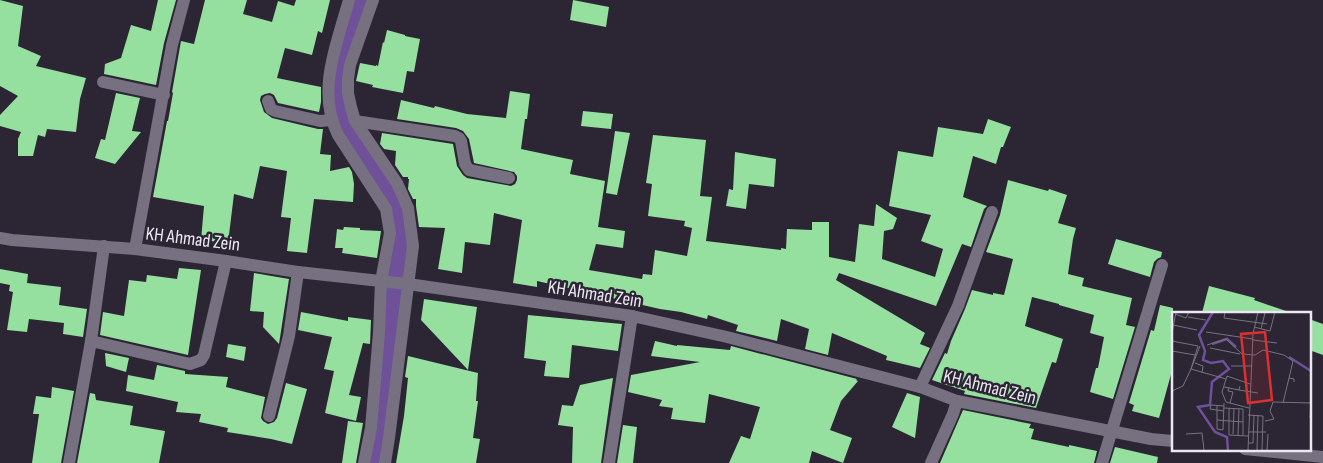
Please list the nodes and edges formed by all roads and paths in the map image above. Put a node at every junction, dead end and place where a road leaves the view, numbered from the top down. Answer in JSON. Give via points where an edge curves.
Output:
{"nodes":[{"id":1,"x":184,"y":0,"type":"edge"},
{"id":2,"x":349,"y":0,"type":"edge"},
{"id":3,"x":374,"y":0,"type":"edge"},
{"id":4,"x":103,"y":82,"type":"dead end"},
{"id":5,"x":164,"y":95,"type":"junction"},
{"id":6,"x":268,"y":102,"type":"dead end"},
{"id":7,"x":332,"y":120,"type":"junction"},
{"id":8,"x":355,"y":121,"type":"junction"},
{"id":9,"x":510,"y":178,"type":"dead end"},
{"id":10,"x":992,"y":212,"type":"dead end"},
{"id":11,"x":0,"y":238,"type":"edge"},
{"id":12,"x":104,"y":246,"type":"junction"},
{"id":13,"x":135,"y":249,"type":"junction"},
{"id":14,"x":226,"y":261,"type":"junction"},
{"id":15,"x":1162,"y":265,"type":"dead end"},
{"id":16,"x":298,"y":272,"type":"junction"},
{"id":17,"x":384,"y":281,"type":"junction"},
{"id":18,"x":404,"y":284,"type":"junction"},
{"id":19,"x":632,"y":316,"type":"junction"},
{"id":20,"x":91,"y":341,"type":"junction"},
{"id":21,"x":389,"y":345,"type":"junction"},
{"id":22,"x":920,"y":387,"type":"junction"},
{"id":23,"x":956,"y":401,"type":"junction"},
{"id":24,"x":270,"y":416,"type":"dead end"},
{"id":25,"x":1112,"y":431,"type":"junction"},
{"id":26,"x":1172,"y":441,"type":"edge"},
{"id":27,"x":1255,"y":450,"type":"edge"},
{"id":28,"x":1323,"y":457,"type":"edge"},
{"id":29,"x":69,"y":463,"type":"edge"},
{"id":30,"x":364,"y":463,"type":"edge"},
{"id":31,"x":384,"y":463,"type":"edge"},
{"id":32,"x":609,"y":463,"type":"edge"},
{"id":33,"x":932,"y":463,"type":"edge"},
{"id":34,"x":1102,"y":463,"type":"edge"}],
"edges":[{"from":1,"to":5,"type":"street"},
{"from":2,"to":7,"type":"street","via":[[330,65],[328,100]]},
{"from":3,"to":8,"type":"street","via":[[350,65],[348,93]]},
{"from":4,"to":5,"type":"street"},
{"from":5,"to":13,"type":"street"},
{"from":6,"to":7,"type":"street","via":[[275,111]]},
{"from":7,"to":17,"type":"street","via":[[338,135],[386,209],[390,233]]},
{"from":8,"to":9,"type":"street","via":[[454,136],[461,141],[469,170]]},
{"from":8,"to":18,"type":"street","via":[[397,183],[408,208],[413,246]]},
{"from":10,"to":22,"type":"street","via":[[958,306]]},
{"from":11,"to":12,"type":"street","name":"KH Ahmad Zein"},
{"from":12,"to":13,"type":"street","name":"KH Ahmad Zein"},
{"from":12,"to":20,"type":"street"},
{"from":13,"to":14,"type":"street","name":"KH Ahmad Zein"},
{"from":14,"to":16,"type":"street","name":"KH Ahmad Zein"},
{"from":14,"to":20,"type":"street","via":[[201,360],[190,364]]},
{"from":15,"to":25,"type":"street"},
{"from":16,"to":17,"type":"street","name":"KH Ahmad Zein"},
{"from":16,"to":24,"type":"street"},
{"from":17,"to":18,"type":"street","name":"KH Ahmad Zein"},
{"from":17,"to":21,"type":"street"},
{"from":18,"to":19,"type":"street","name":"KH Ahmad Zein"},
{"from":18,"to":21,"type":"street"},
{"from":19,"to":22,"type":"street","name":"KH Ahmad Zein"},
{"from":19,"to":32,"type":"street"},
{"from":20,"to":29,"type":"street"},
{"from":21,"to":30,"type":"street"},
{"from":21,"to":31,"type":"street","via":[[389,438]]},
{"from":22,"to":23,"type":"street","name":"KH Ahmad Zein"},
{"from":23,"to":25,"type":"street","name":"KH Ahmad Zein"},
{"from":23,"to":33,"type":"street"},
{"from":25,"to":26,"type":"street","name":"KH Ahmad Zein"},
{"from":25,"to":34,"type":"street"},
{"from":27,"to":28,"type":"street"}]}
